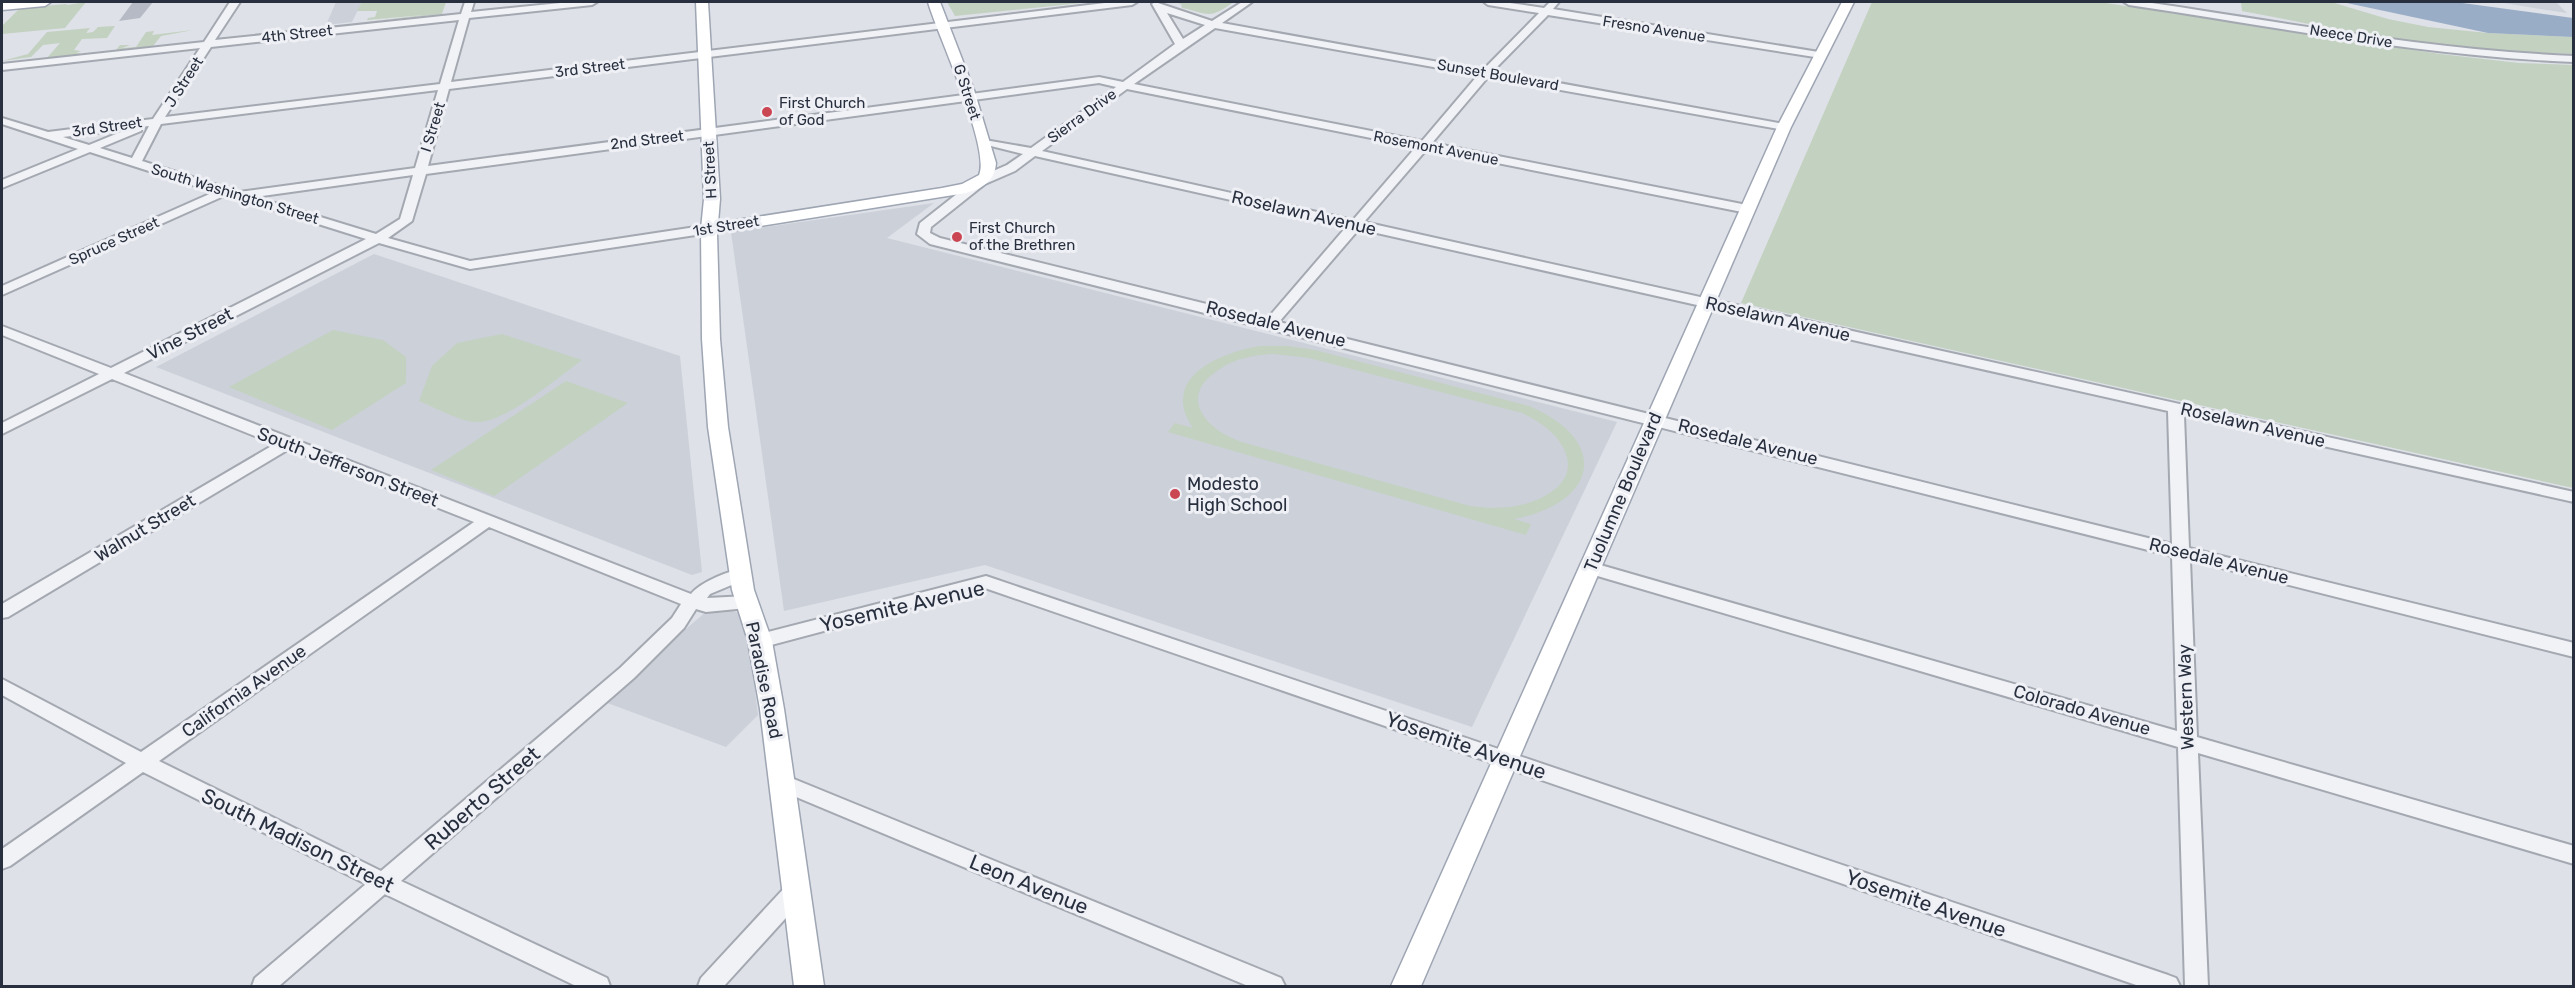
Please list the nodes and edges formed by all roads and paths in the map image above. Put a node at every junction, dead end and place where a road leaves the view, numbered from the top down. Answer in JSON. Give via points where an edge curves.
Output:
{"nodes":[{"id":1,"x":45,"y":2,"type":"edge"},
{"id":2,"x":235,"y":2,"type":"edge"},
{"id":3,"x":469,"y":2,"type":"edge"},
{"id":4,"x":592,"y":2,"type":"edge"},
{"id":5,"x":702,"y":2,"type":"edge"},
{"id":6,"x":934,"y":2,"type":"edge"},
{"id":7,"x":1132,"y":2,"type":"edge"},
{"id":8,"x":1156,"y":2,"type":"edge"},
{"id":9,"x":1248,"y":2,"type":"edge"},
{"id":10,"x":1488,"y":2,"type":"edge"},
{"id":11,"x":1555,"y":2,"type":"edge"},
{"id":12,"x":1848,"y":2,"type":"edge"},
{"id":13,"x":2129,"y":2,"type":"edge"},
{"id":14,"x":3,"y":5,"type":"edge"},
{"id":15,"x":1546,"y":11,"type":"junction"},
{"id":16,"x":464,"y":16,"type":"junction"},
{"id":17,"x":1212,"y":24,"type":"junction"},
{"id":18,"x":943,"y":25,"type":"junction"},
{"id":19,"x":208,"y":44,"type":"junction"},
{"id":20,"x":1181,"y":45,"type":"junction"},
{"id":21,"x":705,"y":54,"type":"junction"},
{"id":22,"x":1821,"y":55,"type":"junction"},
{"id":23,"x":2574,"y":60,"type":"edge"},
{"id":24,"x":2,"y":67,"type":"edge"},
{"id":25,"x":1486,"y":73,"type":"junction"},
{"id":26,"x":445,"y":85,"type":"junction"},
{"id":27,"x":1125,"y":85,"type":"junction"},
{"id":28,"x":969,"y":96,"type":"junction"},
{"id":29,"x":158,"y":120,"type":"junction"},
{"id":30,"x":2,"y":121,"type":"edge"},
{"id":31,"x":1784,"y":127,"type":"junction"},
{"id":32,"x":708,"y":132,"type":"junction"},
{"id":33,"x":48,"y":135,"type":"junction"},
{"id":34,"x":983,"y":141,"type":"junction"},
{"id":35,"x":1425,"y":145,"type":"junction"},
{"id":36,"x":90,"y":149,"type":"junction"},
{"id":37,"x":1034,"y":152,"type":"junction"},
{"id":38,"x":135,"y":163,"type":"junction"},
{"id":39,"x":420,"y":170,"type":"junction"},
{"id":40,"x":981,"y":181,"type":"junction"},
{"id":41,"x":2,"y":184,"type":"edge"},
{"id":42,"x":226,"y":191,"type":"junction"},
{"id":43,"x":240,"y":195,"type":"junction"},
{"id":44,"x":1747,"y":209,"type":"junction"},
{"id":45,"x":1356,"y":224,"type":"junction"},
{"id":46,"x":709,"y":229,"type":"junction"},
{"id":47,"x":922,"y":234,"type":"joint"},
{"id":48,"x":379,"y":238,"type":"junction"},
{"id":49,"x":470,"y":265,"type":"joint"},
{"id":50,"x":2,"y":291,"type":"edge"},
{"id":51,"x":1706,"y":303,"type":"junction"},
{"id":52,"x":1271,"y":323,"type":"junction"},
{"id":53,"x":2,"y":330,"type":"edge"},
{"id":54,"x":711,"y":339,"type":"joint"},
{"id":55,"x":112,"y":374,"type":"junction"},
{"id":56,"x":2176,"y":407,"type":"junction"},
{"id":57,"x":1655,"y":419,"type":"junction"},
{"id":58,"x":2,"y":429,"type":"edge"},
{"id":59,"x":288,"y":443,"type":"junction"},
{"id":60,"x":2574,"y":497,"type":"edge"},
{"id":61,"x":486,"y":520,"type":"junction"},
{"id":62,"x":2181,"y":551,"type":"junction"},
{"id":63,"x":1590,"y":568,"type":"junction"},
{"id":64,"x":740,"y":575,"type":"junction"},
{"id":65,"x":694,"y":601,"type":"junction"},
{"id":66,"x":747,"y":602,"type":"junction"},
{"id":67,"x":2,"y":612,"type":"edge"},
{"id":68,"x":760,"y":641,"type":"junction"},
{"id":69,"x":2574,"y":650,"type":"edge"},
{"id":70,"x":2,"y":686,"type":"edge"},
{"id":71,"x":2188,"y":741,"type":"junction"},
{"id":72,"x":1507,"y":759,"type":"junction"},
{"id":73,"x":142,"y":762,"type":"junction"},
{"id":74,"x":784,"y":783,"type":"junction"},
{"id":75,"x":2574,"y":855,"type":"edge"},
{"id":76,"x":2,"y":860,"type":"edge"},
{"id":77,"x":384,"y":883,"type":"junction"},
{"id":78,"x":796,"y":891,"type":"junction"},
{"id":79,"x":263,"y":987,"type":"edge"},
{"id":80,"x":599,"y":987,"type":"edge"},
{"id":81,"x":709,"y":987,"type":"edge"},
{"id":82,"x":810,"y":987,"type":"edge"},
{"id":83,"x":1273,"y":987,"type":"edge"},
{"id":84,"x":1406,"y":987,"type":"edge"},
{"id":85,"x":2168,"y":987,"type":"edge"},
{"id":86,"x":2196,"y":987,"type":"edge"}],
"edges":[{"from":1,"to":14,"type":"main road"},
{"from":2,"to":19,"type":"street","name":"J Street"},
{"from":3,"to":16,"type":"street","name":"I Street"},
{"from":4,"to":16,"type":"street","name":"4th Street"},
{"from":5,"to":21,"type":"main road","name":"H Street"},
{"from":6,"to":18,"type":"main road","name":"G Street"},
{"from":7,"to":18,"type":"street","name":"3rd Street"},
{"from":8,"to":17,"type":"street","via":[[1173,12]]},
{"from":8,"to":20,"type":"street"},
{"from":9,"to":17,"type":"street","name":"Sierra Drive"},
{"from":10,"to":15,"type":"street","name":"Fresno Avenue"},
{"from":11,"to":15,"type":"street"},
{"from":12,"to":22,"type":"main road","name":"Tuolumne Boulevard"},
{"from":13,"to":23,"type":"street","name":"Neece Drive","via":[[2411,46]]},
{"from":15,"to":22,"type":"street","name":"Fresno Avenue"},
{"from":15,"to":25,"type":"street"},
{"from":16,"to":19,"type":"street","name":"4th Street"},
{"from":16,"to":26,"type":"street","name":"I Street"},
{"from":17,"to":20,"type":"street","name":"Sierra Drive"},
{"from":17,"to":25,"type":"street","name":"Sunset Boulevard"},
{"from":18,"to":21,"type":"street","name":"3rd Street"},
{"from":18,"to":28,"type":"main road","name":"G Street"},
{"from":19,"to":24,"type":"street","name":"4th Street"},
{"from":19,"to":29,"type":"street","name":"J Street"},
{"from":20,"to":27,"type":"street","name":"Sierra Drive"},
{"from":21,"to":26,"type":"street","name":"3rd Street"},
{"from":21,"to":32,"type":"main road","name":"H Street"},
{"from":22,"to":31,"type":"main road","name":"Tuolumne Boulevard"},
{"from":25,"to":31,"type":"street","name":"Sunset Boulevard"},
{"from":25,"to":35,"type":"street"},
{"from":26,"to":29,"type":"street","name":"3rd Street"},
{"from":26,"to":39,"type":"street","name":"I Street"},
{"from":27,"to":28,"type":"street","name":"2nd Street","via":[[1099,80]]},
{"from":27,"to":35,"type":"street","name":"Rosemont Avenue"},
{"from":27,"to":37,"type":"street","name":"Sierra Drive"},
{"from":28,"to":32,"type":"street","name":"2nd Street"},
{"from":28,"to":34,"type":"main road","name":"G Street"},
{"from":29,"to":33,"type":"street","name":"3rd Street"},
{"from":29,"to":36,"type":"street"},
{"from":29,"to":38,"type":"street","name":"J Street"},
{"from":30,"to":33,"type":"street","name":"South Washington Street"},
{"from":31,"to":44,"type":"main road","name":"Tuolumne Boulevard"},
{"from":32,"to":39,"type":"street","name":"2nd Street"},
{"from":32,"to":46,"type":"main road","name":"H Street","via":[[712,199]]},
{"from":33,"to":36,"type":"street","name":"South Washington Street"},
{"from":34,"to":37,"type":"street","name":"Roselawn Avenue"},
{"from":34,"to":40,"type":"main road","name":"G Street","via":[[990,167]]},
{"from":35,"to":44,"type":"street","name":"Rosemont Avenue"},
{"from":35,"to":45,"type":"street"},
{"from":36,"to":38,"type":"street","name":"South Washington Street"},
{"from":36,"to":41,"type":"street"},
{"from":37,"to":40,"type":"street","name":"Sierra Drive"},
{"from":37,"to":45,"type":"street","name":"Roselawn Avenue"},
{"from":38,"to":42,"type":"street","name":"South Washington Street"},
{"from":39,"to":43,"type":"street","name":"2nd Street"},
{"from":39,"to":48,"type":"street","name":"I Street","via":[[406,221]]},
{"from":40,"to":46,"type":"main road","name":"1st Street","via":[[942,193]]},
{"from":40,"to":47,"type":"street","name":"Sierra Drive","via":[[925,226]]},
{"from":42,"to":43,"type":"street","name":"South Washington Street"},
{"from":42,"to":50,"type":"street","name":"Spruce Street"},
{"from":43,"to":48,"type":"street","name":"South Washington Street"},
{"from":44,"to":51,"type":"main road","name":"Tuolumne Boulevard"},
{"from":45,"to":51,"type":"street","name":"Roselawn Avenue"},
{"from":45,"to":52,"type":"street"},
{"from":46,"to":49,"type":"street","name":"1st Street"},
{"from":46,"to":54,"type":"main road","name":"H Street"},
{"from":47,"to":52,"type":"street","name":"Rosedale Avenue","via":[[935,241]]},
{"from":48,"to":49,"type":"street","name":"South Washington Street"},
{"from":48,"to":55,"type":"street","name":"Vine Street"},
{"from":51,"to":56,"type":"street","name":"Roselawn Avenue"},
{"from":51,"to":57,"type":"main road","name":"Tuolumne Boulevard"},
{"from":52,"to":57,"type":"street","name":"Rosedale Avenue"},
{"from":53,"to":55,"type":"street","name":"South Jefferson Street"},
{"from":54,"to":64,"type":"main road","name":"Paradise Road","via":[[718,427]]},
{"from":55,"to":58,"type":"street","name":"Vine Street"},
{"from":55,"to":59,"type":"street","name":"South Jefferson Street"},
{"from":56,"to":60,"type":"street","name":"Roselawn Avenue"},
{"from":56,"to":62,"type":"street","name":"Western Way"},
{"from":57,"to":62,"type":"street","name":"Rosedale Avenue"},
{"from":57,"to":63,"type":"main road","name":"Tuolumne Boulevard"},
{"from":59,"to":61,"type":"street","name":"South Jefferson Street"},
{"from":59,"to":67,"type":"street","name":"Walnut Street"},
{"from":61,"to":65,"type":"street","name":"South Jefferson Street"},
{"from":61,"to":73,"type":"street","name":"California Avenue"},
{"from":62,"to":69,"type":"street","name":"Rosedale Avenue"},
{"from":62,"to":71,"type":"street","name":"Western Way"},
{"from":63,"to":71,"type":"street","name":"Colorado Avenue"},
{"from":63,"to":72,"type":"main road","name":"Tuolumne Boulevard"},
{"from":64,"to":65,"type":"street","via":[[704,590]]},
{"from":64,"to":66,"type":"main road","name":"Paradise Road"},
{"from":65,"to":66,"type":"street","name":"South Jefferson Street","via":[[706,606]]},
{"from":65,"to":77,"type":"street","name":"Ruberto Street","via":[[678,623],[627,674]]},
{"from":66,"to":68,"type":"main road","name":"Paradise Road"},
{"from":68,"to":72,"type":"street","name":"Yosemite Avenue","via":[[986,582]]},
{"from":68,"to":74,"type":"main road","name":"Paradise Road"},
{"from":70,"to":73,"type":"street","name":"South Madison Street"},
{"from":71,"to":75,"type":"street","name":"Colorado Avenue"},
{"from":71,"to":86,"type":"street","name":"Western Way"},
{"from":72,"to":84,"type":"main road","name":"Tuolumne Boulevard"},
{"from":72,"to":85,"type":"street","name":"Yosemite Avenue"},
{"from":73,"to":76,"type":"street","name":"California Avenue"},
{"from":73,"to":77,"type":"street","name":"South Madison Street"},
{"from":74,"to":78,"type":"main road","name":"Paradise Road"},
{"from":74,"to":83,"type":"street","name":"Leon Avenue"},
{"from":77,"to":79,"type":"street","name":"Ruberto Street"},
{"from":77,"to":80,"type":"street","name":"South Madison Street"},
{"from":78,"to":81,"type":"street"},
{"from":78,"to":82,"type":"main road","name":"Paradise Road"}]}
